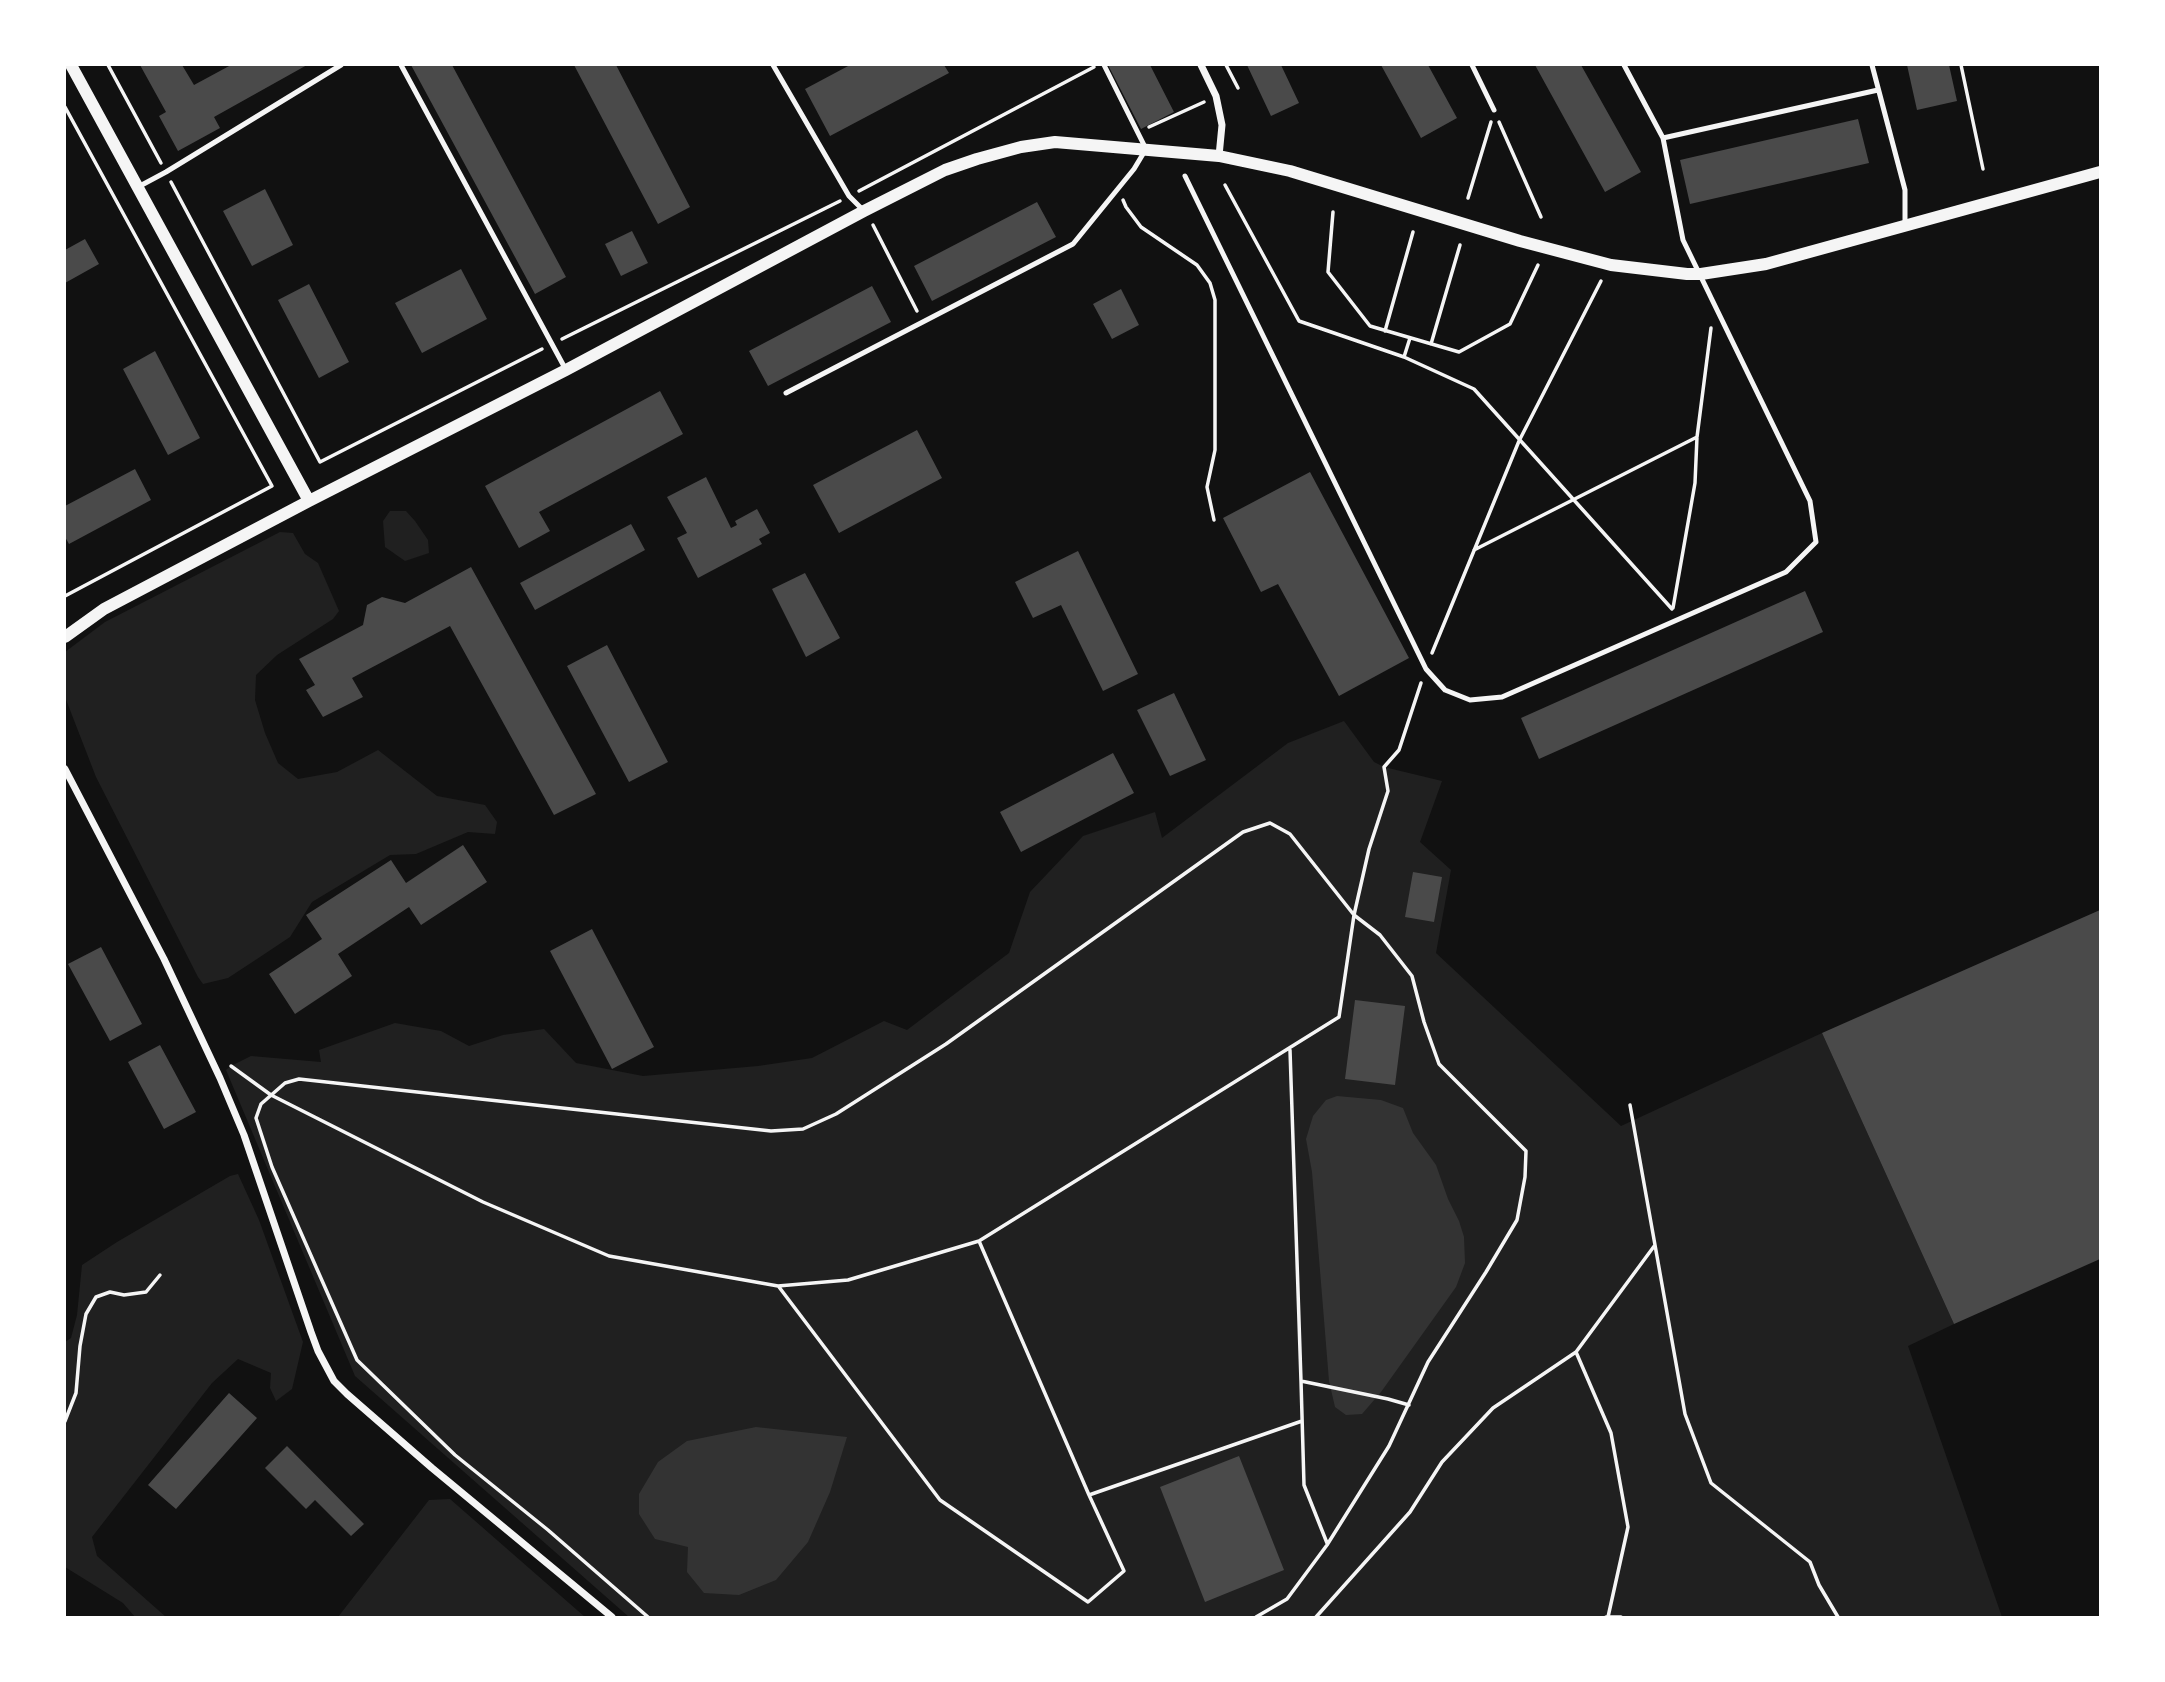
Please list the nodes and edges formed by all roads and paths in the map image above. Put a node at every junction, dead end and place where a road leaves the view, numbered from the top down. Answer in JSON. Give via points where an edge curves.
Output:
{"nodes":[{"id":1,"x":71,"y":65,"type":"edge"},
{"id":2,"x":108,"y":65,"type":"edge"},
{"id":3,"x":341,"y":65,"type":"edge"},
{"id":4,"x":401,"y":65,"type":"edge"},
{"id":5,"x":774,"y":65,"type":"edge"},
{"id":6,"x":1101,"y":65,"type":"edge"},
{"id":7,"x":1201,"y":65,"type":"edge"},
{"id":8,"x":1226,"y":65,"type":"edge"},
{"id":9,"x":1472,"y":65,"type":"edge"},
{"id":10,"x":1624,"y":65,"type":"edge"},
{"id":11,"x":1872,"y":65,"type":"edge"},
{"id":12,"x":1961,"y":65,"type":"edge"},
{"id":13,"x":1238,"y":88,"type":"dead end"},
{"id":14,"x":1878,"y":90,"type":"junction"},
{"id":15,"x":1204,"y":102,"type":"dead end"},
{"id":16,"x":65,"y":107,"type":"edge"},
{"id":17,"x":1494,"y":110,"type":"junction"},
{"id":18,"x":1138,"y":133,"type":"junction"},
{"id":19,"x":1662,"y":138,"type":"junction"},
{"id":20,"x":1146,"y":149,"type":"junction"},
{"id":21,"x":1219,"y":156,"type":"junction"},
{"id":22,"x":1983,"y":169,"type":"dead end"},
{"id":23,"x":166,"y":172,"type":"junction"},
{"id":24,"x":2100,"y":172,"type":"edge"},
{"id":25,"x":1185,"y":176,"type":"dead end"},
{"id":26,"x":1225,"y":185,"type":"dead end"},
{"id":27,"x":138,"y":187,"type":"junction"},
{"id":28,"x":1119,"y":188,"type":"junction"},
{"id":29,"x":849,"y":196,"type":"junction"},
{"id":30,"x":1468,"y":198,"type":"dead end"},
{"id":31,"x":864,"y":211,"type":"junction"},
{"id":32,"x":1333,"y":212,"type":"dead end"},
{"id":33,"x":1541,"y":217,"type":"dead end"},
{"id":34,"x":1905,"y":227,"type":"junction"},
{"id":35,"x":1413,"y":232,"type":"dead end"},
{"id":36,"x":1460,"y":245,"type":"dead end"},
{"id":37,"x":1538,"y":265,"type":"dead end"},
{"id":38,"x":1702,"y":274,"type":"junction"},
{"id":39,"x":1601,"y":281,"type":"dead end"},
{"id":40,"x":1714,"y":302,"type":"junction"},
{"id":41,"x":923,"y":323,"type":"junction"},
{"id":42,"x":1385,"y":331,"type":"junction"},
{"id":43,"x":1410,"y":338,"type":"junction"},
{"id":44,"x":553,"y":344,"type":"junction"},
{"id":45,"x":1431,"y":344,"type":"junction"},
{"id":46,"x":1404,"y":357,"type":"junction"},
{"id":47,"x":566,"y":370,"type":"junction"},
{"id":48,"x":786,"y":393,"type":"dead end"},
{"id":49,"x":1697,"y":438,"type":"junction"},
{"id":50,"x":1519,"y":440,"type":"junction"},
{"id":51,"x":1573,"y":500,"type":"junction"},
{"id":52,"x":309,"y":501,"type":"junction"},
{"id":53,"x":1214,"y":520,"type":"dead end"},
{"id":54,"x":1475,"y":550,"type":"junction"},
{"id":55,"x":65,"y":596,"type":"edge"},
{"id":56,"x":65,"y":637,"type":"edge"},
{"id":57,"x":1426,"y":669,"type":"junction"},
{"id":58,"x":65,"y":769,"type":"edge"},
{"id":59,"x":1354,"y":915,"type":"junction"},
{"id":60,"x":1290,"y":1049,"type":"junction"},
{"id":61,"x":231,"y":1066,"type":"dead end"},
{"id":62,"x":271,"y":1095,"type":"junction"},
{"id":63,"x":1630,"y":1105,"type":"dead end"},
{"id":64,"x":979,"y":1241,"type":"junction"},
{"id":65,"x":1655,"y":1245,"type":"junction"},
{"id":66,"x":160,"y":1275,"type":"dead end"},
{"id":67,"x":778,"y":1286,"type":"junction"},
{"id":68,"x":1576,"y":1352,"type":"junction"},
{"id":69,"x":1301,"y":1381,"type":"junction"},
{"id":70,"x":1409,"y":1405,"type":"junction"},
{"id":71,"x":65,"y":1421,"type":"edge"},
{"id":72,"x":1302,"y":1421,"type":"junction"},
{"id":73,"x":1089,"y":1495,"type":"junction"},
{"id":74,"x":1328,"y":1545,"type":"junction"},
{"id":75,"x":612,"y":1617,"type":"edge"},
{"id":76,"x":648,"y":1617,"type":"edge"},
{"id":77,"x":1256,"y":1617,"type":"edge"},
{"id":78,"x":1316,"y":1617,"type":"edge"},
{"id":79,"x":1607,"y":1617,"type":"edge"},
{"id":80,"x":1621,"y":1617,"type":"edge"},
{"id":81,"x":1838,"y":1617,"type":"edge"}],
"edges":[{"from":1,"to":27,"type":"street"},
{"from":2,"to":23,"type":"path"},
{"from":3,"to":23,"type":"lane"},
{"from":4,"to":44,"type":"lane"},
{"from":5,"to":29,"type":"lane"},
{"from":6,"to":18,"type":"lane"},
{"from":6,"to":29,"type":"path"},
{"from":7,"to":21,"type":"street","via":[[1223,125]]},
{"from":8,"to":13,"type":"path"},
{"from":9,"to":17,"type":"lane"},
{"from":10,"to":19,"type":"lane"},
{"from":11,"to":14,"type":"lane"},
{"from":12,"to":22,"type":"path"},
{"from":14,"to":19,"type":"lane"},
{"from":14,"to":34,"type":"lane","via":[[1905,190]]},
{"from":15,"to":18,"type":"path"},
{"from":16,"to":55,"type":"path","via":[[272,486]]},
{"from":17,"to":30,"type":"path"},
{"from":17,"to":33,"type":"path"},
{"from":18,"to":20,"type":"lane"},
{"from":19,"to":38,"type":"lane","via":[[1684,240]]},
{"from":20,"to":21,"type":"street"},
{"from":20,"to":28,"type":"lane"},
{"from":20,"to":31,"type":"street","via":[[1055,142],[1021,147],[945,170]]},
{"from":21,"to":38,"type":"street","via":[[1290,171],[1611,265]]},
{"from":23,"to":27,"type":"lane"},
{"from":23,"to":44,"type":"path","via":[[320,462]]},
{"from":24,"to":34,"type":"street"},
{"from":25,"to":57,"type":"lane"},
{"from":26,"to":46,"type":"path","via":[[1299,321]]},
{"from":27,"to":52,"type":"street"},
{"from":28,"to":41,"type":"lane","via":[[1073,244]]},
{"from":28,"to":53,"type":"path","via":[[1141,227],[1198,265],[1215,300],[1215,450],[1207,487]]},
{"from":29,"to":31,"type":"lane"},
{"from":29,"to":44,"type":"path"},
{"from":31,"to":41,"type":"path"},
{"from":31,"to":47,"type":"street"},
{"from":32,"to":42,"type":"path","via":[[1328,272],[1370,326]]},
{"from":34,"to":38,"type":"street","via":[[1766,264]]},
{"from":35,"to":42,"type":"path"},
{"from":36,"to":45,"type":"path"},
{"from":37,"to":45,"type":"path","via":[[1510,324],[1459,352]]},
{"from":38,"to":40,"type":"lane"},
{"from":39,"to":50,"type":"path"},
{"from":40,"to":49,"type":"path"},
{"from":40,"to":57,"type":"lane","via":[[1810,501],[1816,542],[1786,572],[1502,697],[1470,701],[1445,690]]},
{"from":41,"to":48,"type":"lane"},
{"from":42,"to":43,"type":"path"},
{"from":43,"to":45,"type":"path"},
{"from":43,"to":46,"type":"path"},
{"from":44,"to":47,"type":"lane"},
{"from":46,"to":50,"type":"path","via":[[1474,390]]},
{"from":47,"to":52,"type":"street"},
{"from":49,"to":51,"type":"path"},
{"from":49,"to":51,"type":"path","via":[[1695,483],[1673,609]]},
{"from":50,"to":51,"type":"path"},
{"from":50,"to":54,"type":"path"},
{"from":51,"to":54,"type":"path"},
{"from":52,"to":56,"type":"street","via":[[104,609]]},
{"from":54,"to":57,"type":"path"},
{"from":57,"to":59,"type":"path","via":[[1399,750],[1384,767],[1388,791]]},
{"from":58,"to":75,"type":"street","via":[[220,1078],[315,1342],[334,1381]]},
{"from":59,"to":60,"type":"path","via":[[1339,1017]]},
{"from":59,"to":62,"type":"path","via":[[1290,834],[1270,823],[1243,832],[946,1044],[836,1114],[803,1129],[771,1131],[299,1079]]},
{"from":59,"to":70,"type":"path","via":[[1380,934],[1412,976],[1439,1064],[1526,1151],[1517,1220],[1428,1362]]},
{"from":60,"to":64,"type":"path"},
{"from":60,"to":69,"type":"path"},
{"from":61,"to":62,"type":"path"},
{"from":62,"to":67,"type":"path","via":[[483,1202],[609,1256]]},
{"from":62,"to":76,"type":"path","via":[[256,1118],[272,1167],[357,1360],[456,1455]]},
{"from":63,"to":65,"type":"path"},
{"from":64,"to":67,"type":"path","via":[[848,1280]]},
{"from":64,"to":73,"type":"path"},
{"from":65,"to":68,"type":"path"},
{"from":65,"to":81,"type":"path","via":[[1685,1414],[1711,1483],[1810,1562]]},
{"from":66,"to":71,"type":"path","via":[[146,1292],[110,1292],[96,1297],[86,1314],[76,1392]]},
{"from":67,"to":73,"type":"path","via":[[940,1500],[1088,1602],[1124,1571]]},
{"from":68,"to":78,"type":"path","via":[[1493,1408],[1441,1462],[1410,1512]]},
{"from":68,"to":79,"type":"path","via":[[1611,1433],[1628,1527]]},
{"from":69,"to":70,"type":"path"},
{"from":69,"to":72,"type":"path"},
{"from":70,"to":74,"type":"path"},
{"from":72,"to":73,"type":"path"},
{"from":72,"to":74,"type":"path","via":[[1304,1485]]},
{"from":74,"to":77,"type":"path","via":[[1287,1599]]},
{"from":79,"to":80,"type":"path"}]}
